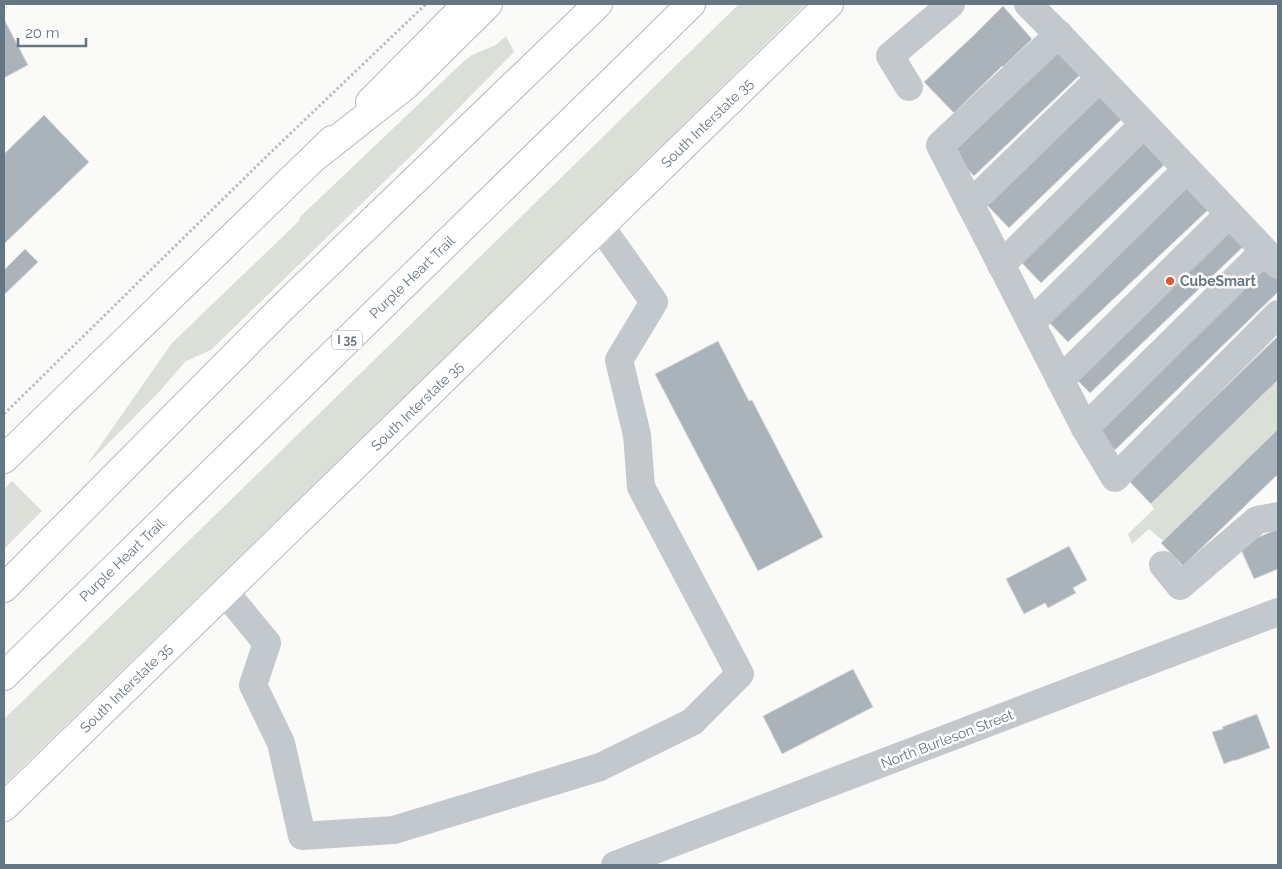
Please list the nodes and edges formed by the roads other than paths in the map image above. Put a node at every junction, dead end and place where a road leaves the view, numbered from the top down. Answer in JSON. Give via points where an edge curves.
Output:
{"nodes":[{"id":1,"x":467,"y":4,"type":"edge"},
{"id":2,"x":488,"y":4,"type":"edge"},
{"id":3,"x":598,"y":4,"type":"edge"},
{"id":4,"x":691,"y":4,"type":"edge"},
{"id":5,"x":829,"y":4,"type":"edge"},
{"id":6,"x":951,"y":4,"type":"edge"},
{"id":7,"x":1028,"y":4,"type":"edge"},
{"id":8,"x":1059,"y":34,"type":"junction"},
{"id":9,"x":1100,"y":78,"type":"junction"},
{"id":10,"x":909,"y":86,"type":"dead end"},
{"id":11,"x":1144,"y":124,"type":"junction"},
{"id":12,"x":315,"y":157,"type":"junction"},
{"id":13,"x":1187,"y":169,"type":"junction"},
{"id":14,"x":970,"y":204,"type":"junction"},
{"id":15,"x":1229,"y":214,"type":"junction"},
{"id":16,"x":602,"y":226,"type":"junction"},
{"id":17,"x":1271,"y":258,"type":"edge"},
{"id":18,"x":1001,"y":265,"type":"junction"},
{"id":19,"x":1278,"y":314,"type":"edge"},
{"id":20,"x":1031,"y":323,"type":"junction"},
{"id":21,"x":1060,"y":380,"type":"junction"},
{"id":22,"x":1085,"y":428,"type":"junction"},
{"id":23,"x":4,"y":459,"type":"edge"},
{"id":24,"x":1278,"y":516,"type":"edge"},
{"id":25,"x":1163,"y":565,"type":"dead end"},
{"id":26,"x":4,"y":588,"type":"edge"},
{"id":27,"x":225,"y":592,"type":"junction"},
{"id":28,"x":1278,"y":612,"type":"edge"},
{"id":29,"x":4,"y":676,"type":"edge"},
{"id":30,"x":4,"y":808,"type":"edge"},
{"id":31,"x":615,"y":865,"type":"edge"}],
"edges":[{"from":1,"to":12,"type":"main road"},
{"from":2,"to":12,"type":"main road","via":[[405,86]]},
{"from":3,"to":26,"type":"main road","via":[[282,308]]},
{"from":4,"to":29,"type":"main road","name":"Purple Heart Trail","number":"I 35"},
{"from":5,"to":16,"type":"main road","name":"South Interstate 35"},
{"from":6,"to":10,"type":"street","via":[[890,56]]},
{"from":7,"to":8,"type":"street"},
{"from":8,"to":9,"type":"street"},
{"from":8,"to":14,"type":"street","via":[[940,145]]},
{"from":9,"to":11,"type":"street"},
{"from":9,"to":14,"type":"street"},
{"from":11,"to":13,"type":"street"},
{"from":11,"to":18,"type":"street"},
{"from":12,"to":23,"type":"main road"},
{"from":13,"to":15,"type":"street"},
{"from":13,"to":20,"type":"street"},
{"from":14,"to":18,"type":"street"},
{"from":15,"to":17,"type":"street"},
{"from":15,"to":21,"type":"street"},
{"from":16,"to":27,"type":"main road","name":"South Interstate 35"},
{"from":16,"to":27,"type":"street","via":[[654,302],[619,360],[637,436],[641,487],[740,674],[692,722],[600,767],[394,830],[302,836],[281,742],[252,685],[267,643]]},
{"from":17,"to":22,"type":"street"},
{"from":18,"to":20,"type":"street"},
{"from":19,"to":22,"type":"street","via":[[1115,478]]},
{"from":20,"to":21,"type":"street"},
{"from":21,"to":22,"type":"street"},
{"from":24,"to":25,"type":"street","via":[[1257,520],[1180,586]]},
{"from":27,"to":30,"type":"main road","name":"South Interstate 35"},
{"from":28,"to":31,"type":"street","name":"North Burleson Street"}]}
